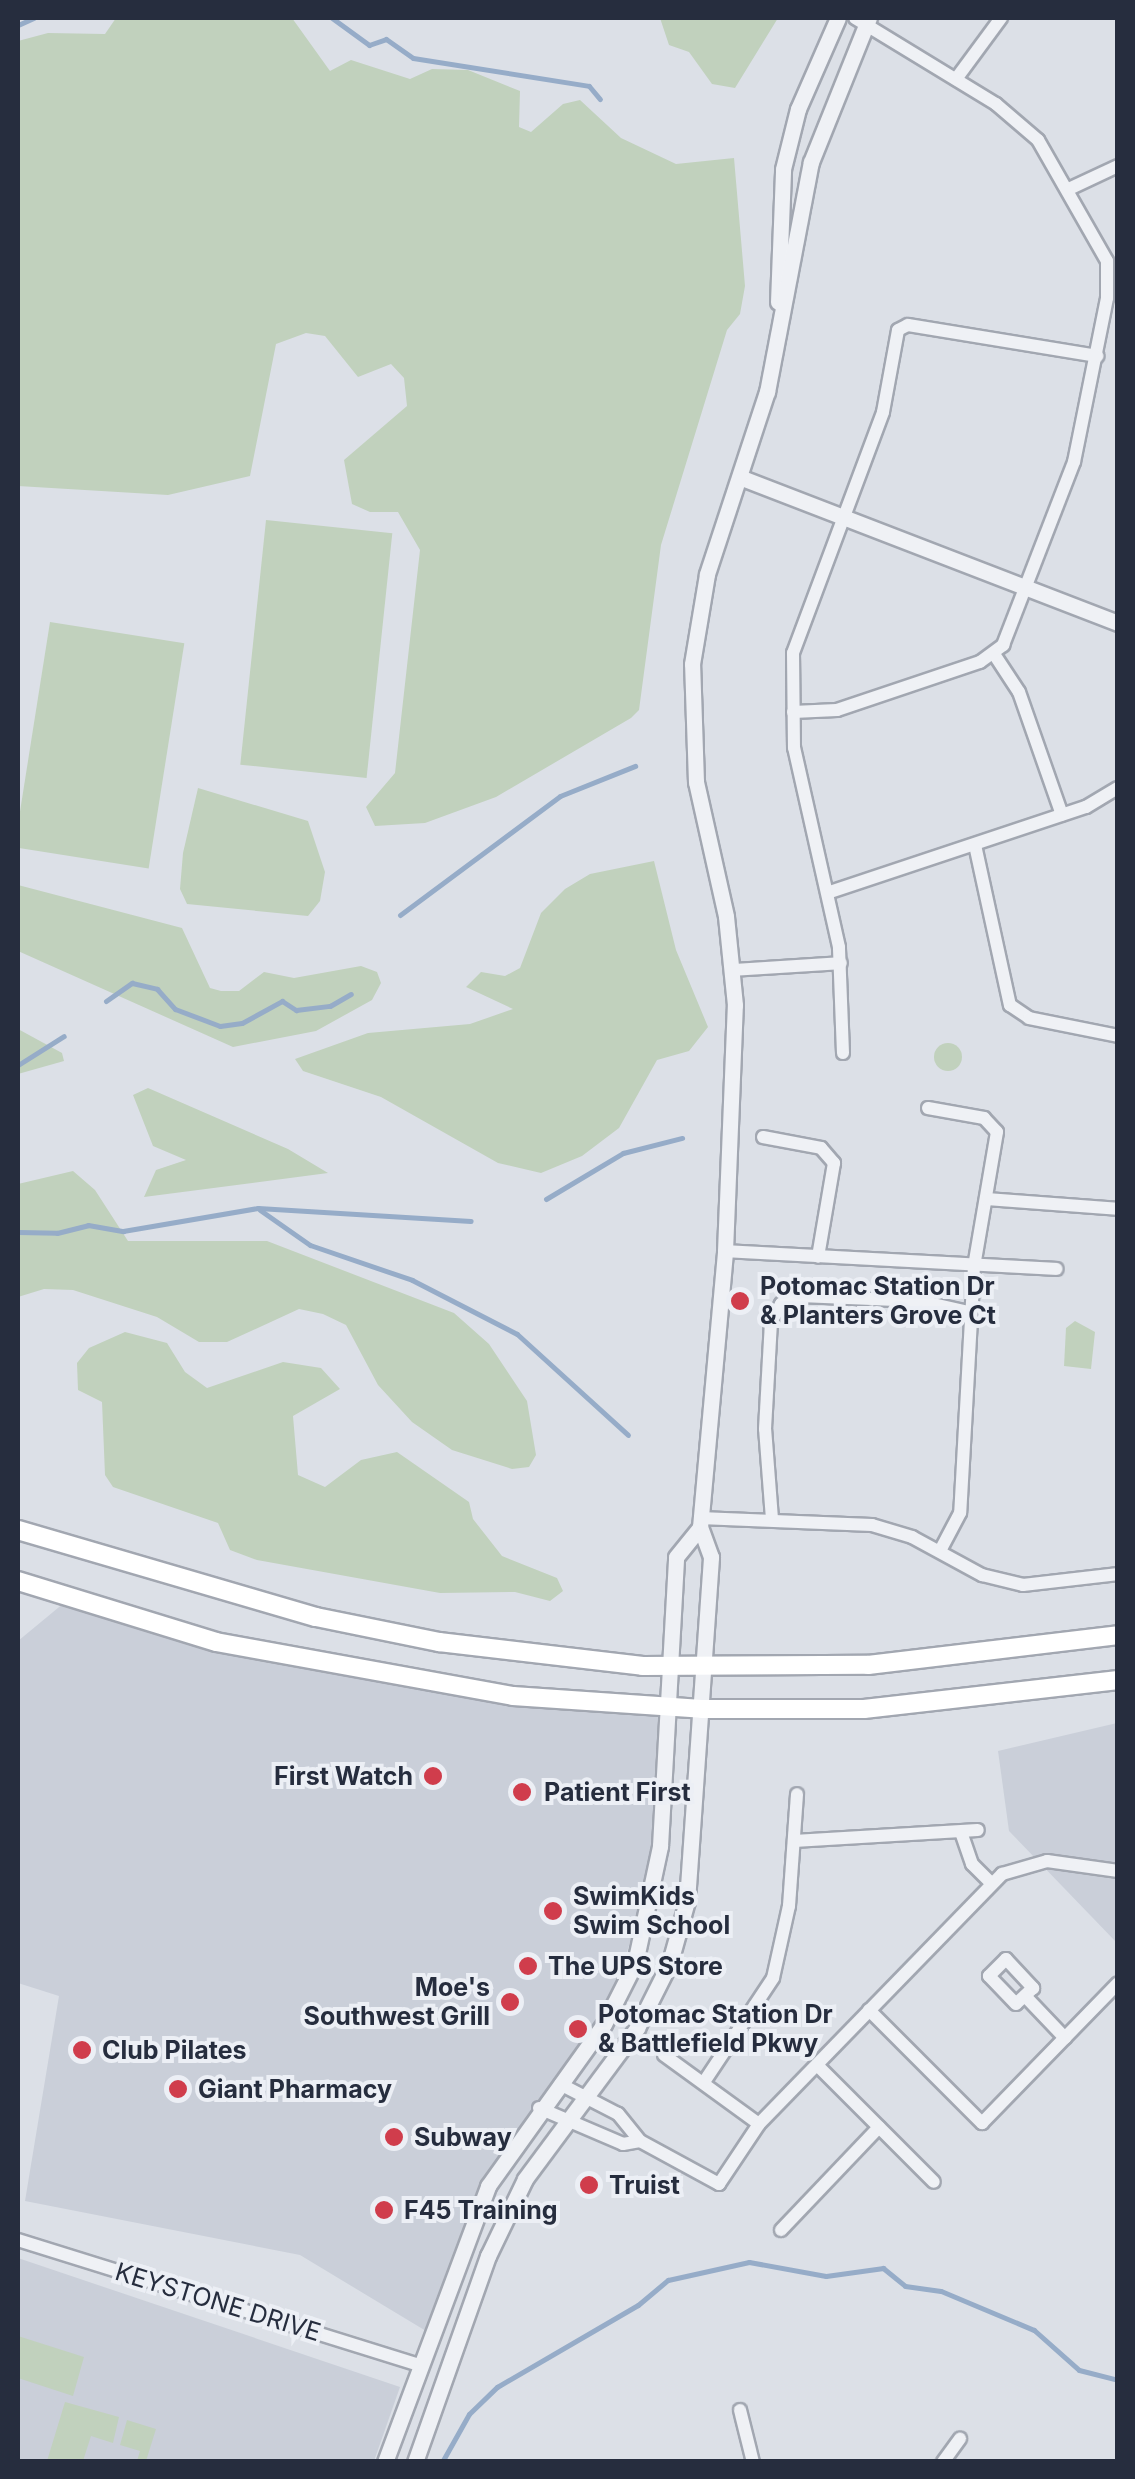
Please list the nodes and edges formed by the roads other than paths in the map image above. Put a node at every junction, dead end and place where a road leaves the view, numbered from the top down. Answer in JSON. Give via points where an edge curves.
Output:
{"nodes":[{"id":1,"x":838,"y":18,"type":"edge"},
{"id":2,"x":1001,"y":18,"type":"edge"},
{"id":3,"x":863,"y":20,"type":"edge"},
{"id":4,"x":956,"y":79,"type":"junction"},
{"id":5,"x":1118,"y":166,"type":"edge"},
{"id":6,"x":1070,"y":188,"type":"junction"},
{"id":7,"x":778,"y":336,"type":"junction"},
{"id":8,"x":1097,"y":356,"type":"junction"},
{"id":9,"x":742,"y":478,"type":"junction"},
{"id":10,"x":844,"y":516,"type":"junction"},
{"id":11,"x":1029,"y":588,"type":"junction"},
{"id":12,"x":1118,"y":623,"type":"edge"},
{"id":13,"x":994,"y":654,"type":"junction"},
{"id":14,"x":794,"y":712,"type":"junction"},
{"id":15,"x":1118,"y":788,"type":"edge"},
{"id":16,"x":1062,"y":815,"type":"junction"},
{"id":17,"x":976,"y":845,"type":"junction"},
{"id":18,"x":830,"y":892,"type":"junction"},
{"id":19,"x":841,"y":963,"type":"junction"},
{"id":20,"x":732,"y":970,"type":"junction"},
{"id":21,"x":1118,"y":1036,"type":"edge"},
{"id":22,"x":843,"y":1053,"type":"dead end"},
{"id":23,"x":928,"y":1108,"type":"dead end"},
{"id":24,"x":762,"y":1137,"type":"dead end"},
{"id":25,"x":986,"y":1199,"type":"junction"},
{"id":26,"x":1118,"y":1209,"type":"edge"},
{"id":27,"x":725,"y":1252,"type":"junction"},
{"id":28,"x":818,"y":1257,"type":"junction"},
{"id":29,"x":974,"y":1266,"type":"junction"},
{"id":30,"x":1057,"y":1269,"type":"dead end"},
{"id":31,"x":969,"y":1312,"type":"junction"},
{"id":32,"x":772,"y":1519,"type":"junction"},
{"id":33,"x":700,"y":1522,"type":"junction"},
{"id":34,"x":18,"y":1530,"type":"edge"},
{"id":35,"x":940,"y":1551,"type":"junction"},
{"id":36,"x":1118,"y":1574,"type":"edge"},
{"id":37,"x":18,"y":1581,"type":"edge"},
{"id":38,"x":1118,"y":1635,"type":"edge"},
{"id":39,"x":669,"y":1668,"type":"junction"},
{"id":40,"x":705,"y":1668,"type":"junction"},
{"id":41,"x":1118,"y":1680,"type":"edge"},
{"id":42,"x":667,"y":1708,"type":"junction"},
{"id":43,"x":702,"y":1709,"type":"junction"},
{"id":44,"x":796,"y":1794,"type":"dead end"},
{"id":45,"x":978,"y":1830,"type":"dead end"},
{"id":46,"x":961,"y":1832,"type":"junction"},
{"id":47,"x":794,"y":1841,"type":"junction"},
{"id":48,"x":1118,"y":1871,"type":"edge"},
{"id":49,"x":991,"y":1883,"type":"junction"},
{"id":50,"x":1118,"y":1983,"type":"edge"},
{"id":51,"x":1025,"y":1996,"type":"dead end"},
{"id":52,"x":869,"y":2010,"type":"junction"},
{"id":53,"x":1064,"y":2038,"type":"junction"},
{"id":54,"x":664,"y":2055,"type":"dead end"},
{"id":55,"x":816,"y":2065,"type":"junction"},
{"id":56,"x":704,"y":2082,"type":"junction"},
{"id":57,"x":560,"y":2084,"type":"junction"},
{"id":58,"x":586,"y":2097,"type":"junction"},
{"id":59,"x":539,"y":2108,"type":"junction"},
{"id":60,"x":567,"y":2121,"type":"junction"},
{"id":61,"x":759,"y":2124,"type":"junction"},
{"id":62,"x":880,"y":2126,"type":"junction"},
{"id":63,"x":640,"y":2141,"type":"junction"},
{"id":64,"x":934,"y":2182,"type":"dead end"},
{"id":65,"x":781,"y":2230,"type":"dead end"},
{"id":66,"x":18,"y":2240,"type":"edge"},
{"id":67,"x":419,"y":2365,"type":"junction"},
{"id":68,"x":740,"y":2410,"type":"dead end"},
{"id":69,"x":960,"y":2439,"type":"dead end"},
{"id":70,"x":385,"y":2462,"type":"edge"},
{"id":71,"x":414,"y":2462,"type":"edge"},
{"id":72,"x":753,"y":2462,"type":"edge"},
{"id":73,"x":943,"y":2462,"type":"edge"}],
"edges":[{"from":1,"to":7,"type":"street","via":[[798,109],[784,169]]},
{"from":2,"to":4,"type":"street"},
{"from":3,"to":4,"type":"street"},
{"from":3,"to":7,"type":"street","via":[[811,162]]},
{"from":4,"to":6,"type":"street","via":[[1019,121]]},
{"from":5,"to":6,"type":"street"},
{"from":6,"to":8,"type":"street","via":[[1107,261]]},
{"from":7,"to":9,"type":"street"},
{"from":8,"to":10,"type":"street","via":[[902,326],[883,412]]},
{"from":8,"to":11,"type":"street","via":[[1074,462]]},
{"from":9,"to":10,"type":"street"},
{"from":9,"to":20,"type":"street","via":[[707,574],[690,722]]},
{"from":10,"to":11,"type":"street"},
{"from":10,"to":14,"type":"street","via":[[796,639]]},
{"from":11,"to":12,"type":"street"},
{"from":11,"to":13,"type":"street"},
{"from":13,"to":14,"type":"street","via":[[837,710]]},
{"from":13,"to":16,"type":"street","via":[[1019,692]]},
{"from":14,"to":18,"type":"street","via":[[799,785]]},
{"from":15,"to":16,"type":"street"},
{"from":16,"to":17,"type":"street"},
{"from":17,"to":18,"type":"street"},
{"from":17,"to":21,"type":"street","via":[[1010,1005],[1029,1018]]},
{"from":18,"to":19,"type":"street"},
{"from":19,"to":20,"type":"street"},
{"from":19,"to":22,"type":"street"},
{"from":20,"to":27,"type":"street"},
{"from":23,"to":25,"type":"street","via":[[992,1123],[997,1143]]},
{"from":24,"to":28,"type":"street","via":[[821,1148],[834,1163]]},
{"from":25,"to":26,"type":"street"},
{"from":25,"to":29,"type":"street"},
{"from":27,"to":28,"type":"street"},
{"from":27,"to":33,"type":"street"},
{"from":28,"to":29,"type":"street"},
{"from":29,"to":30,"type":"street"},
{"from":29,"to":31,"type":"street"},
{"from":31,"to":32,"type":"street","via":[[920,1302],[800,1296],[782,1304],[770,1322],[764,1429]]},
{"from":31,"to":35,"type":"street","via":[[960,1512]]},
{"from":32,"to":33,"type":"street"},
{"from":32,"to":35,"type":"street","via":[[872,1525]]},
{"from":33,"to":39,"type":"street","via":[[676,1557]]},
{"from":33,"to":40,"type":"street","via":[[711,1558]]},
{"from":34,"to":39,"type":"main road","via":[[230,1597],[351,1625],[458,1645]]},
{"from":35,"to":36,"type":"street","via":[[982,1575],[1023,1586]]},
{"from":37,"to":42,"type":"main road","via":[[216,1642],[513,1696]]},
{"from":38,"to":40,"type":"main road","via":[[925,1661]]},
{"from":39,"to":40,"type":"main road"},
{"from":39,"to":42,"type":"street"},
{"from":40,"to":43,"type":"street"},
{"from":41,"to":43,"type":"main road","via":[[864,1710]]},
{"from":42,"to":43,"type":"main road"},
{"from":42,"to":57,"type":"street","via":[[660,1846],[641,1941],[619,1998]]},
{"from":43,"to":58,"type":"street","via":[[695,1850],[680,1932],[637,2028]]},
{"from":44,"to":47,"type":"street"},
{"from":45,"to":46,"type":"street"},
{"from":46,"to":47,"type":"street"},
{"from":46,"to":49,"type":"street","via":[[972,1864]]},
{"from":47,"to":56,"type":"street","via":[[773,1978]]},
{"from":48,"to":49,"type":"street","via":[[1030,1862]]},
{"from":49,"to":52,"type":"street"},
{"from":50,"to":53,"type":"street"},
{"from":51,"to":53,"type":"street"},
{"from":52,"to":53,"type":"street","via":[[982,2123]]},
{"from":52,"to":55,"type":"street"},
{"from":54,"to":56,"type":"street"},
{"from":55,"to":61,"type":"street"},
{"from":55,"to":62,"type":"street"},
{"from":56,"to":61,"type":"street"},
{"from":57,"to":58,"type":"street"},
{"from":57,"to":59,"type":"street"},
{"from":58,"to":60,"type":"street"},
{"from":58,"to":63,"type":"street","via":[[630,2124]]},
{"from":59,"to":60,"type":"street"},
{"from":59,"to":67,"type":"street","via":[[488,2186]]},
{"from":60,"to":63,"type":"street","via":[[623,2144]]},
{"from":60,"to":71,"type":"street","via":[[525,2179],[488,2256]]},
{"from":61,"to":63,"type":"street","via":[[719,2184]]},
{"from":62,"to":64,"type":"street"},
{"from":62,"to":65,"type":"street"},
{"from":66,"to":67,"type":"street","name":"KEYSTONE DRIVE"},
{"from":67,"to":70,"type":"street"},
{"from":68,"to":72,"type":"street"},
{"from":69,"to":73,"type":"street"}]}
